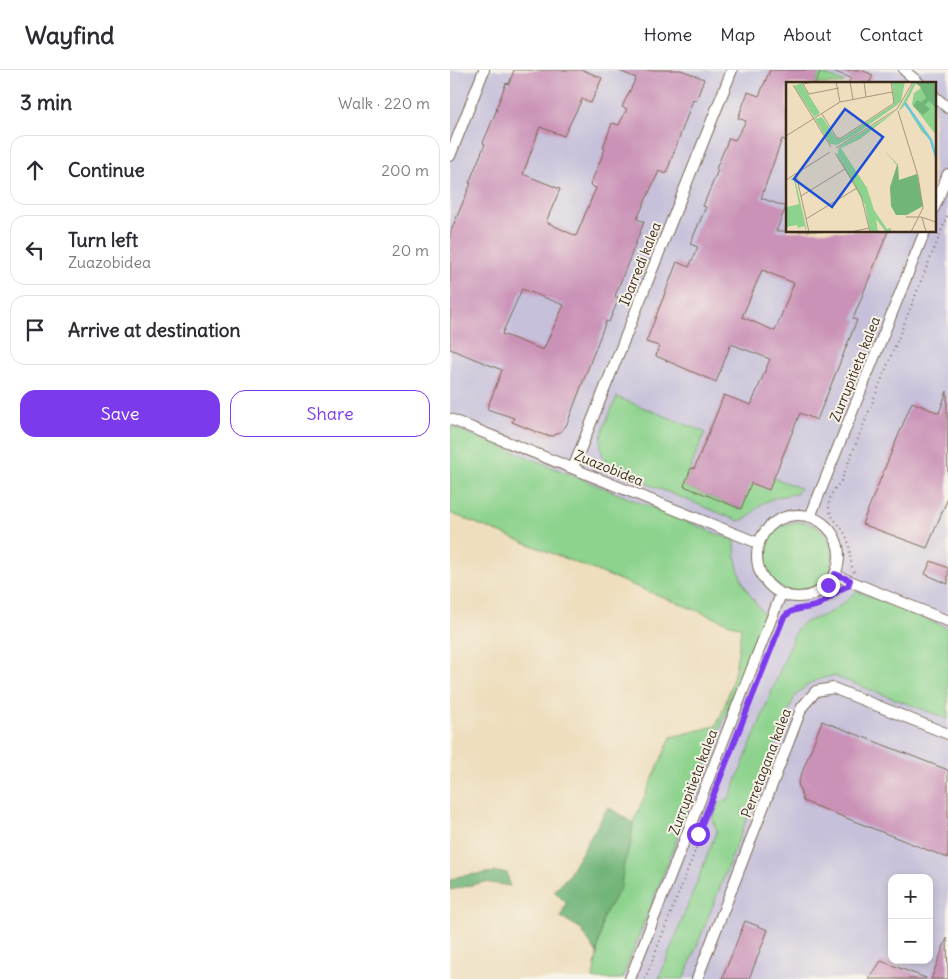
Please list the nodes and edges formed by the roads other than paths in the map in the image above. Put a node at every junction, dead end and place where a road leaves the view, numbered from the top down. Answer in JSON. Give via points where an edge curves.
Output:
{"nodes":[{"id":1,"x":484,"y":70,"type":"edge"},
{"id":2,"x":732,"y":70,"type":"edge"},
{"id":3,"x":904,"y":70,"type":"edge"},
{"id":4,"x":918,"y":82,"type":"edge"},
{"id":5,"x":936,"y":98,"type":"edge"},
{"id":6,"x":948,"y":108,"type":"edge"},
{"id":7,"x":450,"y":156,"type":"edge"},
{"id":8,"x":948,"y":174,"type":"edge"},
{"id":9,"x":936,"y":203,"type":"edge"},
{"id":10,"x":925,"y":232,"type":"edge"},
{"id":11,"x":450,"y":419,"type":"edge"},
{"id":12,"x":573,"y":468,"type":"junction"},
{"id":13,"x":810,"y":516,"type":"junction"},
{"id":14,"x":758,"y":542,"type":"junction"},
{"id":15,"x":835,"y":574,"type":"junction"},
{"id":16,"x":781,"y":594,"type":"junction"},
{"id":17,"x":948,"y":621,"type":"edge"},
{"id":18,"x":948,"y":734,"type":"edge"},
{"id":19,"x":630,"y":979,"type":"edge"},
{"id":20,"x":697,"y":979,"type":"edge"}],
"edges":[{"from":1,"to":7,"type":"street"},
{"from":2,"to":12,"type":"street","name":"Ibarredi kalea"},
{"from":3,"to":4,"type":"street"},
{"from":5,"to":6,"type":"street"},
{"from":8,"to":9,"type":"street"},
{"from":10,"to":13,"type":"street","name":"Zurrupitieta kalea"},
{"from":11,"to":12,"type":"street","name":"Zuazobidea"},
{"from":12,"to":14,"type":"street","name":"Zuazobidea"},
{"from":13,"to":14,"type":"street","via":[[779,519],[770,525]]},
{"from":13,"to":15,"type":"street","via":[[828,527],[834,535],[840,555]]},
{"from":14,"to":16,"type":"street","via":[[756,563],[759,573],[764,582]]},
{"from":15,"to":16,"type":"street","via":[[818,593],[793,598]]},
{"from":15,"to":17,"type":"street"},
{"from":16,"to":19,"type":"street","name":"Zurrupitieta kalea"},
{"from":18,"to":20,"type":"street","name":"Perretagana kalea","via":[[833,688],[816,691],[802,707]]}]}
